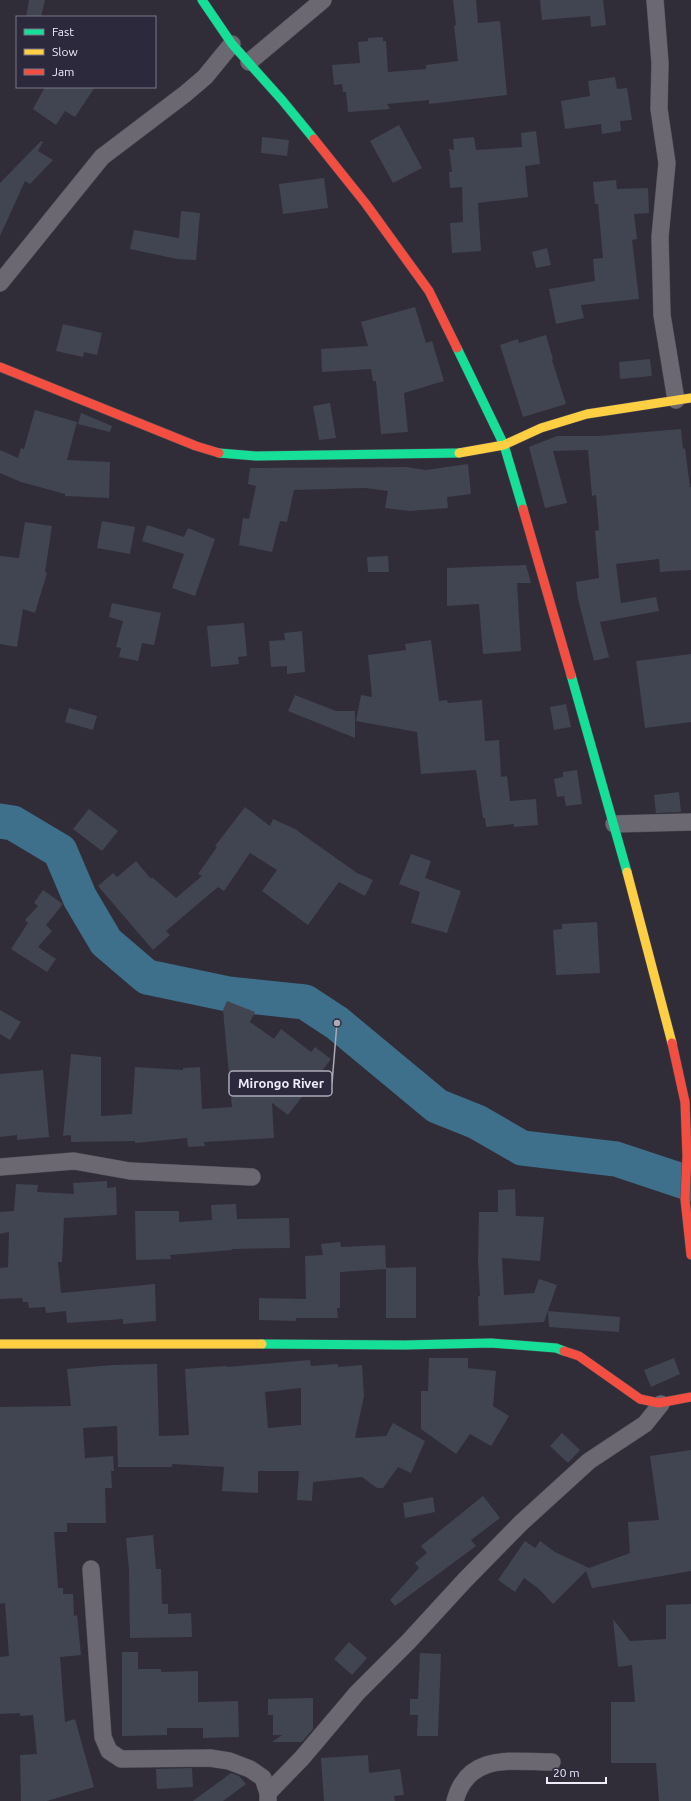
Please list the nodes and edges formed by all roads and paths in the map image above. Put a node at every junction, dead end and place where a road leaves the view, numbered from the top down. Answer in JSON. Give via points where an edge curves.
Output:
{"nodes":[{"id":1,"x":202,"y":0,"type":"edge"},
{"id":2,"x":323,"y":0,"type":"edge"},
{"id":3,"x":655,"y":0,"type":"edge"},
{"id":4,"x":232,"y":44,"type":"junction"},
{"id":5,"x":249,"y":62,"type":"junction"},
{"id":6,"x":0,"y":282,"type":"edge"},
{"id":7,"x":0,"y":367,"type":"edge"},
{"id":8,"x":684,"y":399,"type":"edge"},
{"id":9,"x":504,"y":445,"type":"junction"},
{"id":10,"x":691,"y":822,"type":"edge"},
{"id":11,"x":614,"y":824,"type":"junction"},
{"id":12,"x":0,"y":1167,"type":"edge"},
{"id":13,"x":252,"y":1177,"type":"dead end"},
{"id":14,"x":691,"y":1256,"type":"edge"},
{"id":15,"x":0,"y":1344,"type":"edge"},
{"id":16,"x":691,"y":1397,"type":"edge"},
{"id":17,"x":660,"y":1404,"type":"junction"},
{"id":18,"x":91,"y":1569,"type":"dead end"},
{"id":19,"x":552,"y":1762,"type":"dead end"},
{"id":20,"x":268,"y":1797,"type":"edge"},
{"id":21,"x":455,"y":1801,"type":"edge"}],
"edges":[{"from":1,"to":4,"type":"street"},
{"from":2,"to":5,"type":"street"},
{"from":3,"to":8,"type":"street","via":[[660,63],[659,109],[667,163],[660,237],[662,315]]},
{"from":4,"to":5,"type":"street"},
{"from":4,"to":6,"type":"street","via":[[205,77],[186,94],[102,157]]},
{"from":5,"to":9,"type":"street","via":[[366,204],[429,291]]},
{"from":7,"to":9,"type":"street","via":[[166,435],[223,454],[453,454]]},
{"from":8,"to":9,"type":"street","via":[[587,414],[541,428]]},
{"from":9,"to":11,"type":"street"},
{"from":10,"to":11,"type":"street"},
{"from":11,"to":14,"type":"street","via":[[680,1073],[685,1102],[687,1156],[684,1200]]},
{"from":12,"to":13,"type":"street","via":[[74,1161],[130,1171]]},
{"from":15,"to":17,"type":"street","via":[[490,1343],[536,1346],[556,1348],[579,1356],[640,1399],[651,1404]]},
{"from":16,"to":17,"type":"street"},
{"from":17,"to":20,"type":"street","via":[[645,1424],[589,1461],[521,1523],[357,1693]]},
{"from":18,"to":20,"type":"street","via":[[103,1737],[108,1751],[121,1759],[210,1758],[229,1761],[250,1768],[264,1778]]},
{"from":19,"to":21,"type":"street","via":[[491,1763],[471,1772],[459,1789]]}]}
